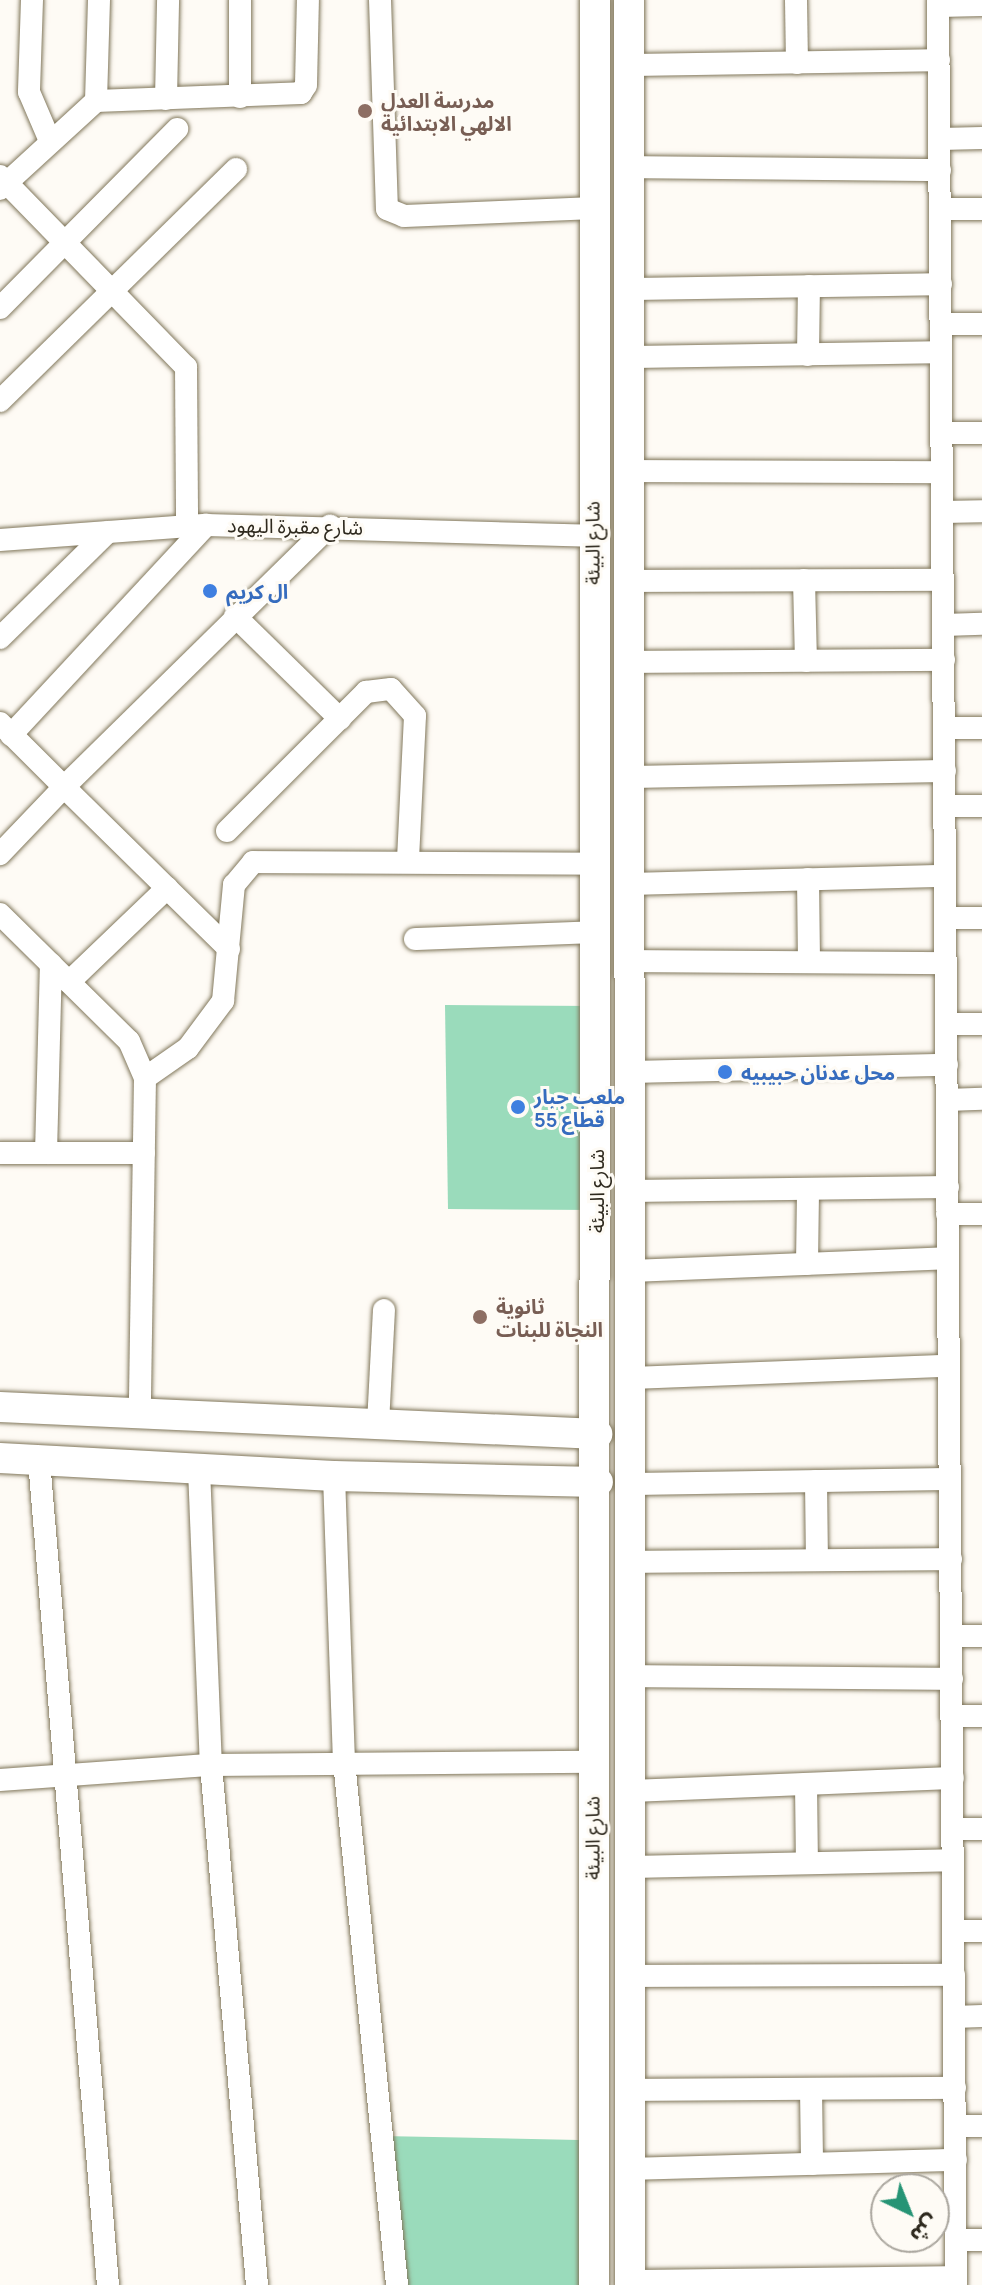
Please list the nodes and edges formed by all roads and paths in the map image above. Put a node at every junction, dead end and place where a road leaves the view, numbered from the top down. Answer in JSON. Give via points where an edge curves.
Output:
{"nodes":[{"id":1,"x":32,"y":0,"type":"edge"},
{"id":2,"x":99,"y":0,"type":"edge"},
{"id":3,"x":168,"y":0,"type":"edge"},
{"id":4,"x":240,"y":0,"type":"edge"},
{"id":5,"x":308,"y":0,"type":"edge"},
{"id":6,"x":380,"y":0,"type":"edge"},
{"id":7,"x":595,"y":0,"type":"edge"},
{"id":8,"x":629,"y":0,"type":"edge"},
{"id":9,"x":796,"y":0,"type":"edge"},
{"id":10,"x":938,"y":3,"type":"edge"},
{"id":11,"x":982,"y":5,"type":"edge"},
{"id":12,"x":939,"y":60,"type":"junction"},
{"id":13,"x":797,"y":63,"type":"junction"},
{"id":14,"x":628,"y":65,"type":"junction"},
{"id":15,"x":240,"y":97,"type":"junction"},
{"id":16,"x":166,"y":99,"type":"junction"},
{"id":17,"x":96,"y":101,"type":"junction"},
{"id":18,"x":177,"y":129,"type":"dead end"},
{"id":19,"x":982,"y":138,"type":"edge"},
{"id":20,"x":940,"y":139,"type":"junction"},
{"id":21,"x":50,"y":141,"type":"junction"},
{"id":22,"x":629,"y":167,"type":"junction"},
{"id":23,"x":236,"y":169,"type":"dead end"},
{"id":24,"x":940,"y":170,"type":"junction"},
{"id":25,"x":2,"y":183,"type":"edge"},
{"id":26,"x":595,"y":208,"type":"junction"},
{"id":27,"x":940,"y":209,"type":"junction"},
{"id":28,"x":982,"y":209,"type":"edge"},
{"id":29,"x":66,"y":242,"type":"junction"},
{"id":30,"x":941,"y":284,"type":"junction"},
{"id":31,"x":809,"y":286,"type":"junction"},
{"id":32,"x":112,"y":288,"type":"junction"},
{"id":33,"x":629,"y":289,"type":"junction"},
{"id":34,"x":0,"y":308,"type":"edge"},
{"id":35,"x":941,"y":324,"type":"junction"},
{"id":36,"x":982,"y":324,"type":"edge"},
{"id":37,"x":941,"y":352,"type":"junction"},
{"id":38,"x":808,"y":355,"type":"junction"},
{"id":39,"x":629,"y":357,"type":"junction"},
{"id":40,"x":0,"y":401,"type":"edge"},
{"id":41,"x":942,"y":433,"type":"junction"},
{"id":42,"x":982,"y":433,"type":"edge"},
{"id":43,"x":630,"y":471,"type":"junction"},
{"id":44,"x":942,"y":472,"type":"junction"},
{"id":45,"x":982,"y":511,"type":"edge"},
{"id":46,"x":943,"y":512,"type":"junction"},
{"id":47,"x":196,"y":526,"type":"junction"},
{"id":48,"x":330,"y":526,"type":"junction"},
{"id":49,"x":108,"y":532,"type":"junction"},
{"id":50,"x":4,"y":535,"type":"edge"},
{"id":51,"x":591,"y":536,"type":"junction"},
{"id":52,"x":804,"y":580,"type":"junction"},
{"id":53,"x":943,"y":580,"type":"junction"},
{"id":54,"x":630,"y":581,"type":"junction"},
{"id":55,"x":235,"y":616,"type":"junction"},
{"id":56,"x":982,"y":624,"type":"edge"},
{"id":57,"x":944,"y":625,"type":"junction"},
{"id":58,"x":0,"y":638,"type":"edge"},
{"id":59,"x":944,"y":660,"type":"junction"},
{"id":60,"x":806,"y":661,"type":"junction"},
{"id":61,"x":630,"y":662,"type":"junction"},
{"id":62,"x":340,"y":719,"type":"junction"},
{"id":63,"x":944,"y":728,"type":"junction"},
{"id":64,"x":982,"y":728,"type":"edge"},
{"id":65,"x":6,"y":729,"type":"edge"},
{"id":66,"x":596,"y":751,"type":"junction"},
{"id":67,"x":630,"y":763,"type":"junction"},
{"id":68,"x":945,"y":771,"type":"junction"},
{"id":69,"x":64,"y":787,"type":"junction"},
{"id":70,"x":945,"y":806,"type":"junction"},
{"id":71,"x":982,"y":806,"type":"edge"},
{"id":72,"x":227,"y":831,"type":"dead end"},
{"id":73,"x":0,"y":854,"type":"edge"},
{"id":74,"x":408,"y":859,"type":"junction"},
{"id":75,"x":596,"y":864,"type":"junction"},
{"id":76,"x":945,"y":876,"type":"junction"},
{"id":77,"x":808,"y":879,"type":"junction"},
{"id":78,"x":631,"y":884,"type":"junction"},
{"id":79,"x":167,"y":888,"type":"junction"},
{"id":80,"x":0,"y":914,"type":"edge"},
{"id":81,"x":946,"y":918,"type":"junction"},
{"id":82,"x":982,"y":918,"type":"edge"},
{"id":83,"x":596,"y":932,"type":"junction"},
{"id":84,"x":415,"y":939,"type":"dead end"},
{"id":85,"x":229,"y":949,"type":"junction"},
{"id":86,"x":631,"y":961,"type":"junction"},
{"id":87,"x":809,"y":962,"type":"junction"},
{"id":88,"x":946,"y":963,"type":"junction"},
{"id":89,"x":51,"y":964,"type":"junction"},
{"id":90,"x":69,"y":982,"type":"junction"},
{"id":91,"x":947,"y":1024,"type":"junction"},
{"id":92,"x":982,"y":1024,"type":"edge"},
{"id":93,"x":947,"y":1065,"type":"junction"},
{"id":94,"x":631,"y":1072,"type":"junction"},
{"id":95,"x":145,"y":1078,"type":"junction"},
{"id":96,"x":982,"y":1099,"type":"edge"},
{"id":97,"x":947,"y":1100,"type":"junction"},
{"id":98,"x":0,"y":1153,"type":"edge"},
{"id":99,"x":46,"y":1153,"type":"junction"},
{"id":100,"x":144,"y":1153,"type":"junction"},
{"id":101,"x":948,"y":1187,"type":"junction"},
{"id":102,"x":808,"y":1189,"type":"junction"},
{"id":103,"x":630,"y":1191,"type":"junction"},
{"id":104,"x":947,"y":1214,"type":"junction"},
{"id":105,"x":982,"y":1214,"type":"edge"},
{"id":106,"x":948,"y":1258,"type":"junction"},
{"id":107,"x":807,"y":1264,"type":"junction"},
{"id":108,"x":630,"y":1271,"type":"junction"},
{"id":109,"x":384,"y":1310,"type":"dead end"},
{"id":110,"x":949,"y":1366,"type":"junction"},
{"id":111,"x":630,"y":1378,"type":"junction"},
{"id":112,"x":0,"y":1407,"type":"edge"},
{"id":113,"x":140,"y":1413,"type":"junction"},
{"id":114,"x":378,"y":1424,"type":"junction"},
{"id":115,"x":597,"y":1434,"type":"junction"},
{"id":116,"x":0,"y":1458,"type":"edge"},
{"id":117,"x":39,"y":1460,"type":"junction"},
{"id":118,"x":199,"y":1469,"type":"junction"},
{"id":119,"x":334,"y":1476,"type":"junction"},
{"id":120,"x":950,"y":1479,"type":"junction"},
{"id":121,"x":816,"y":1481,"type":"junction"},
{"id":122,"x":598,"y":1482,"type":"junction"},
{"id":123,"x":630,"y":1484,"type":"junction"},
{"id":124,"x":951,"y":1559,"type":"junction"},
{"id":125,"x":817,"y":1560,"type":"junction"},
{"id":126,"x":630,"y":1562,"type":"junction"},
{"id":127,"x":951,"y":1636,"type":"junction"},
{"id":128,"x":982,"y":1636,"type":"edge"},
{"id":129,"x":630,"y":1676,"type":"junction"},
{"id":130,"x":952,"y":1679,"type":"junction"},
{"id":131,"x":952,"y":1716,"type":"junction"},
{"id":132,"x":982,"y":1716,"type":"edge"},
{"id":133,"x":344,"y":1762,"type":"junction"},
{"id":134,"x":592,"y":1762,"type":"junction"},
{"id":135,"x":211,"y":1765,"type":"junction"},
{"id":136,"x":62,"y":1776,"type":"junction"},
{"id":137,"x":953,"y":1778,"type":"junction"},
{"id":138,"x":0,"y":1780,"type":"edge"},
{"id":139,"x":806,"y":1784,"type":"junction"},
{"id":140,"x":630,"y":1791,"type":"junction"},
{"id":141,"x":953,"y":1829,"type":"junction"},
{"id":142,"x":982,"y":1829,"type":"edge"},
{"id":143,"x":953,"y":1860,"type":"junction"},
{"id":144,"x":807,"y":1863,"type":"junction"},
{"id":145,"x":630,"y":1867,"type":"junction"},
{"id":146,"x":954,"y":1931,"type":"junction"},
{"id":147,"x":982,"y":1931,"type":"edge"},
{"id":148,"x":954,"y":1975,"type":"junction"},
{"id":149,"x":630,"y":1976,"type":"junction"},
{"id":150,"x":982,"y":2016,"type":"edge"},
{"id":151,"x":954,"y":2017,"type":"junction"},
{"id":152,"x":955,"y":2088,"type":"junction"},
{"id":153,"x":811,"y":2089,"type":"junction"},
{"id":154,"x":630,"y":2090,"type":"junction"},
{"id":155,"x":955,"y":2126,"type":"junction"},
{"id":156,"x":982,"y":2126,"type":"edge"},
{"id":157,"x":956,"y":2160,"type":"junction"},
{"id":158,"x":812,"y":2164,"type":"junction"},
{"id":159,"x":630,"y":2182,"type":"junction"},
{"id":160,"x":592,"y":2193,"type":"junction"},
{"id":161,"x":956,"y":2240,"type":"junction"},
{"id":162,"x":982,"y":2240,"type":"edge"},
{"id":163,"x":956,"y":2281,"type":"edge"},
{"id":164,"x":630,"y":2283,"type":"edge"},
{"id":165,"x":108,"y":2285,"type":"edge"},
{"id":166,"x":257,"y":2285,"type":"edge"},
{"id":167,"x":397,"y":2285,"type":"edge"},
{"id":168,"x":594,"y":2285,"type":"edge"}],
"edges":[{"from":1,"to":21,"type":"street","via":[[29,92]]},
{"from":2,"to":17,"type":"street"},
{"from":3,"to":16,"type":"street"},
{"from":4,"to":15,"type":"street"},
{"from":5,"to":15,"type":"street","via":[[306,85],[301,93]]},
{"from":6,"to":26,"type":"street","via":[[387,209],[404,216]]},
{"from":7,"to":26,"type":"street","name":"شارع البيئة"},
{"from":8,"to":14,"type":"street","name":"شارع البيئة"},
{"from":9,"to":13,"type":"street"},
{"from":10,"to":11,"type":"street"},
{"from":10,"to":12,"type":"street"},
{"from":12,"to":13,"type":"street"},
{"from":12,"to":20,"type":"street"},
{"from":13,"to":14,"type":"street"},
{"from":14,"to":22,"type":"street","name":"شارع البيئة"},
{"from":15,"to":16,"type":"street"},
{"from":16,"to":17,"type":"street"},
{"from":17,"to":21,"type":"street"},
{"from":18,"to":29,"type":"street"},
{"from":19,"to":20,"type":"street"},
{"from":20,"to":24,"type":"street"},
{"from":21,"to":25,"type":"street"},
{"from":22,"to":24,"type":"street"},
{"from":22,"to":33,"type":"street","name":"شارع البيئة"},
{"from":23,"to":32,"type":"street"},
{"from":24,"to":27,"type":"street"},
{"from":25,"to":29,"type":"street"},
{"from":26,"to":51,"type":"street","name":"شارع البيئة"},
{"from":27,"to":28,"type":"street"},
{"from":27,"to":30,"type":"street"},
{"from":29,"to":32,"type":"street"},
{"from":29,"to":34,"type":"street"},
{"from":30,"to":31,"type":"street"},
{"from":30,"to":35,"type":"street"},
{"from":31,"to":33,"type":"street"},
{"from":31,"to":38,"type":"street"},
{"from":32,"to":40,"type":"street"},
{"from":32,"to":47,"type":"street","via":[[186,367]]},
{"from":33,"to":39,"type":"street","name":"شارع البيئة"},
{"from":35,"to":36,"type":"street"},
{"from":35,"to":37,"type":"street"},
{"from":37,"to":38,"type":"street"},
{"from":37,"to":41,"type":"street"},
{"from":38,"to":39,"type":"street"},
{"from":39,"to":43,"type":"street","name":"شارع البيئة"},
{"from":41,"to":42,"type":"street"},
{"from":41,"to":44,"type":"street"},
{"from":43,"to":44,"type":"street"},
{"from":43,"to":54,"type":"street","name":"شارع البيئة"},
{"from":44,"to":46,"type":"street"},
{"from":45,"to":46,"type":"street"},
{"from":46,"to":53,"type":"street"},
{"from":47,"to":48,"type":"street","name":"شارع مقبرة اليهود"},
{"from":47,"to":49,"type":"street","name":"شارع مقبرة اليهود"},
{"from":47,"to":65,"type":"street"},
{"from":48,"to":51,"type":"street","name":"شارع مقبرة اليهود"},
{"from":48,"to":55,"type":"street"},
{"from":49,"to":50,"type":"street","name":"شارع مقبرة اليهود"},
{"from":49,"to":58,"type":"street"},
{"from":51,"to":66,"type":"street","name":"شارع البيئة"},
{"from":52,"to":53,"type":"street"},
{"from":52,"to":54,"type":"street"},
{"from":52,"to":60,"type":"street"},
{"from":53,"to":57,"type":"street"},
{"from":54,"to":61,"type":"street","name":"شارع البيئة"},
{"from":55,"to":62,"type":"street"},
{"from":55,"to":69,"type":"street"},
{"from":56,"to":57,"type":"street"},
{"from":57,"to":59,"type":"street"},
{"from":59,"to":60,"type":"street"},
{"from":59,"to":63,"type":"street"},
{"from":60,"to":61,"type":"street"},
{"from":61,"to":67,"type":"street","name":"شارع البيئة"},
{"from":62,"to":72,"type":"street"},
{"from":62,"to":74,"type":"street","via":[[366,692],[379,688],[391,689],[412,707]]},
{"from":63,"to":64,"type":"street"},
{"from":63,"to":68,"type":"street"},
{"from":65,"to":69,"type":"street"},
{"from":66,"to":67,"type":"street"},
{"from":66,"to":75,"type":"street","name":"شارع البيئة"},
{"from":67,"to":68,"type":"street"},
{"from":67,"to":78,"type":"street","name":"شارع البيئة"},
{"from":68,"to":70,"type":"street"},
{"from":69,"to":73,"type":"street"},
{"from":69,"to":79,"type":"street"},
{"from":70,"to":71,"type":"street"},
{"from":70,"to":76,"type":"street"},
{"from":74,"to":75,"type":"street"},
{"from":74,"to":85,"type":"street","via":[[253,862],[234,885]]},
{"from":75,"to":83,"type":"street","name":"شارع البيئة"},
{"from":76,"to":77,"type":"street"},
{"from":76,"to":81,"type":"street"},
{"from":77,"to":78,"type":"street"},
{"from":77,"to":87,"type":"street"},
{"from":78,"to":86,"type":"street","name":"شارع البيئة"},
{"from":79,"to":85,"type":"street"},
{"from":79,"to":90,"type":"street"},
{"from":80,"to":89,"type":"street"},
{"from":81,"to":82,"type":"street"},
{"from":81,"to":88,"type":"street"},
{"from":83,"to":84,"type":"street"},
{"from":83,"to":115,"type":"street","name":"شارع البيئة"},
{"from":85,"to":95,"type":"street","via":[[223,1001],[188,1048]]},
{"from":86,"to":87,"type":"street"},
{"from":86,"to":94,"type":"street","name":"شارع البيئة"},
{"from":87,"to":88,"type":"street"},
{"from":88,"to":91,"type":"street"},
{"from":89,"to":90,"type":"street"},
{"from":89,"to":99,"type":"street"},
{"from":90,"to":95,"type":"street","via":[[129,1041]]},
{"from":91,"to":92,"type":"street"},
{"from":91,"to":93,"type":"street"},
{"from":93,"to":94,"type":"street"},
{"from":93,"to":97,"type":"street"},
{"from":94,"to":103,"type":"street","name":"شارع البيئة"},
{"from":95,"to":100,"type":"street"},
{"from":96,"to":97,"type":"street"},
{"from":97,"to":101,"type":"street"},
{"from":98,"to":99,"type":"street"},
{"from":99,"to":100,"type":"street"},
{"from":100,"to":113,"type":"street"},
{"from":101,"to":102,"type":"street"},
{"from":101,"to":104,"type":"street"},
{"from":102,"to":103,"type":"street"},
{"from":102,"to":107,"type":"street"},
{"from":103,"to":108,"type":"street","name":"شارع البيئة"},
{"from":104,"to":105,"type":"street"},
{"from":104,"to":106,"type":"street"},
{"from":106,"to":107,"type":"street"},
{"from":106,"to":110,"type":"street"},
{"from":107,"to":108,"type":"street"},
{"from":108,"to":111,"type":"street","name":"شارع البيئة"},
{"from":109,"to":114,"type":"street"},
{"from":110,"to":111,"type":"street"},
{"from":110,"to":120,"type":"street"},
{"from":111,"to":123,"type":"street","name":"شارع البيئة"},
{"from":112,"to":113,"type":"street"},
{"from":113,"to":114,"type":"street"},
{"from":114,"to":115,"type":"street"},
{"from":115,"to":122,"type":"street","name":"شارع البيئة"},
{"from":116,"to":117,"type":"street"},
{"from":117,"to":118,"type":"street"},
{"from":117,"to":136,"type":"street"},
{"from":118,"to":119,"type":"street"},
{"from":118,"to":135,"type":"street"},
{"from":119,"to":122,"type":"street"},
{"from":119,"to":133,"type":"street"},
{"from":120,"to":121,"type":"street"},
{"from":120,"to":124,"type":"street"},
{"from":121,"to":123,"type":"street"},
{"from":121,"to":125,"type":"street"},
{"from":122,"to":134,"type":"street","name":"شارع البيئة"},
{"from":123,"to":126,"type":"street","name":"شارع البيئة"},
{"from":124,"to":125,"type":"street"},
{"from":124,"to":127,"type":"street"},
{"from":125,"to":126,"type":"street"},
{"from":126,"to":129,"type":"street","name":"شارع البيئة"},
{"from":127,"to":128,"type":"street"},
{"from":127,"to":130,"type":"street"},
{"from":129,"to":130,"type":"street"},
{"from":129,"to":140,"type":"street","name":"شارع البيئة"},
{"from":130,"to":131,"type":"street"},
{"from":131,"to":132,"type":"street"},
{"from":131,"to":137,"type":"street"},
{"from":133,"to":134,"type":"street"},
{"from":133,"to":135,"type":"street"},
{"from":133,"to":167,"type":"street"},
{"from":134,"to":160,"type":"street","name":"شارع البيئة"},
{"from":135,"to":136,"type":"street"},
{"from":135,"to":166,"type":"street"},
{"from":136,"to":138,"type":"street"},
{"from":136,"to":165,"type":"street"},
{"from":137,"to":139,"type":"street"},
{"from":137,"to":141,"type":"street"},
{"from":139,"to":140,"type":"street"},
{"from":139,"to":144,"type":"street"},
{"from":140,"to":145,"type":"street","name":"شارع البيئة"},
{"from":141,"to":142,"type":"street"},
{"from":141,"to":143,"type":"street"},
{"from":143,"to":144,"type":"street"},
{"from":143,"to":146,"type":"street"},
{"from":144,"to":145,"type":"street"},
{"from":145,"to":149,"type":"street","name":"شارع البيئة"},
{"from":146,"to":147,"type":"street"},
{"from":146,"to":148,"type":"street"},
{"from":148,"to":149,"type":"street"},
{"from":148,"to":151,"type":"street"},
{"from":149,"to":154,"type":"street","name":"شارع البيئة"},
{"from":150,"to":151,"type":"street"},
{"from":151,"to":152,"type":"street"},
{"from":152,"to":153,"type":"street"},
{"from":152,"to":155,"type":"street"},
{"from":153,"to":154,"type":"street"},
{"from":153,"to":158,"type":"street"},
{"from":154,"to":159,"type":"street","name":"شارع البيئة"},
{"from":155,"to":156,"type":"street"},
{"from":155,"to":157,"type":"street"},
{"from":157,"to":158,"type":"street"},
{"from":157,"to":161,"type":"street"},
{"from":158,"to":159,"type":"street"},
{"from":159,"to":160,"type":"street"},
{"from":159,"to":164,"type":"street","name":"شارع البيئة"},
{"from":160,"to":168,"type":"street","name":"شارع البيئة"},
{"from":161,"to":162,"type":"street"},
{"from":161,"to":163,"type":"street"},
{"from":163,"to":164,"type":"street"}]}
